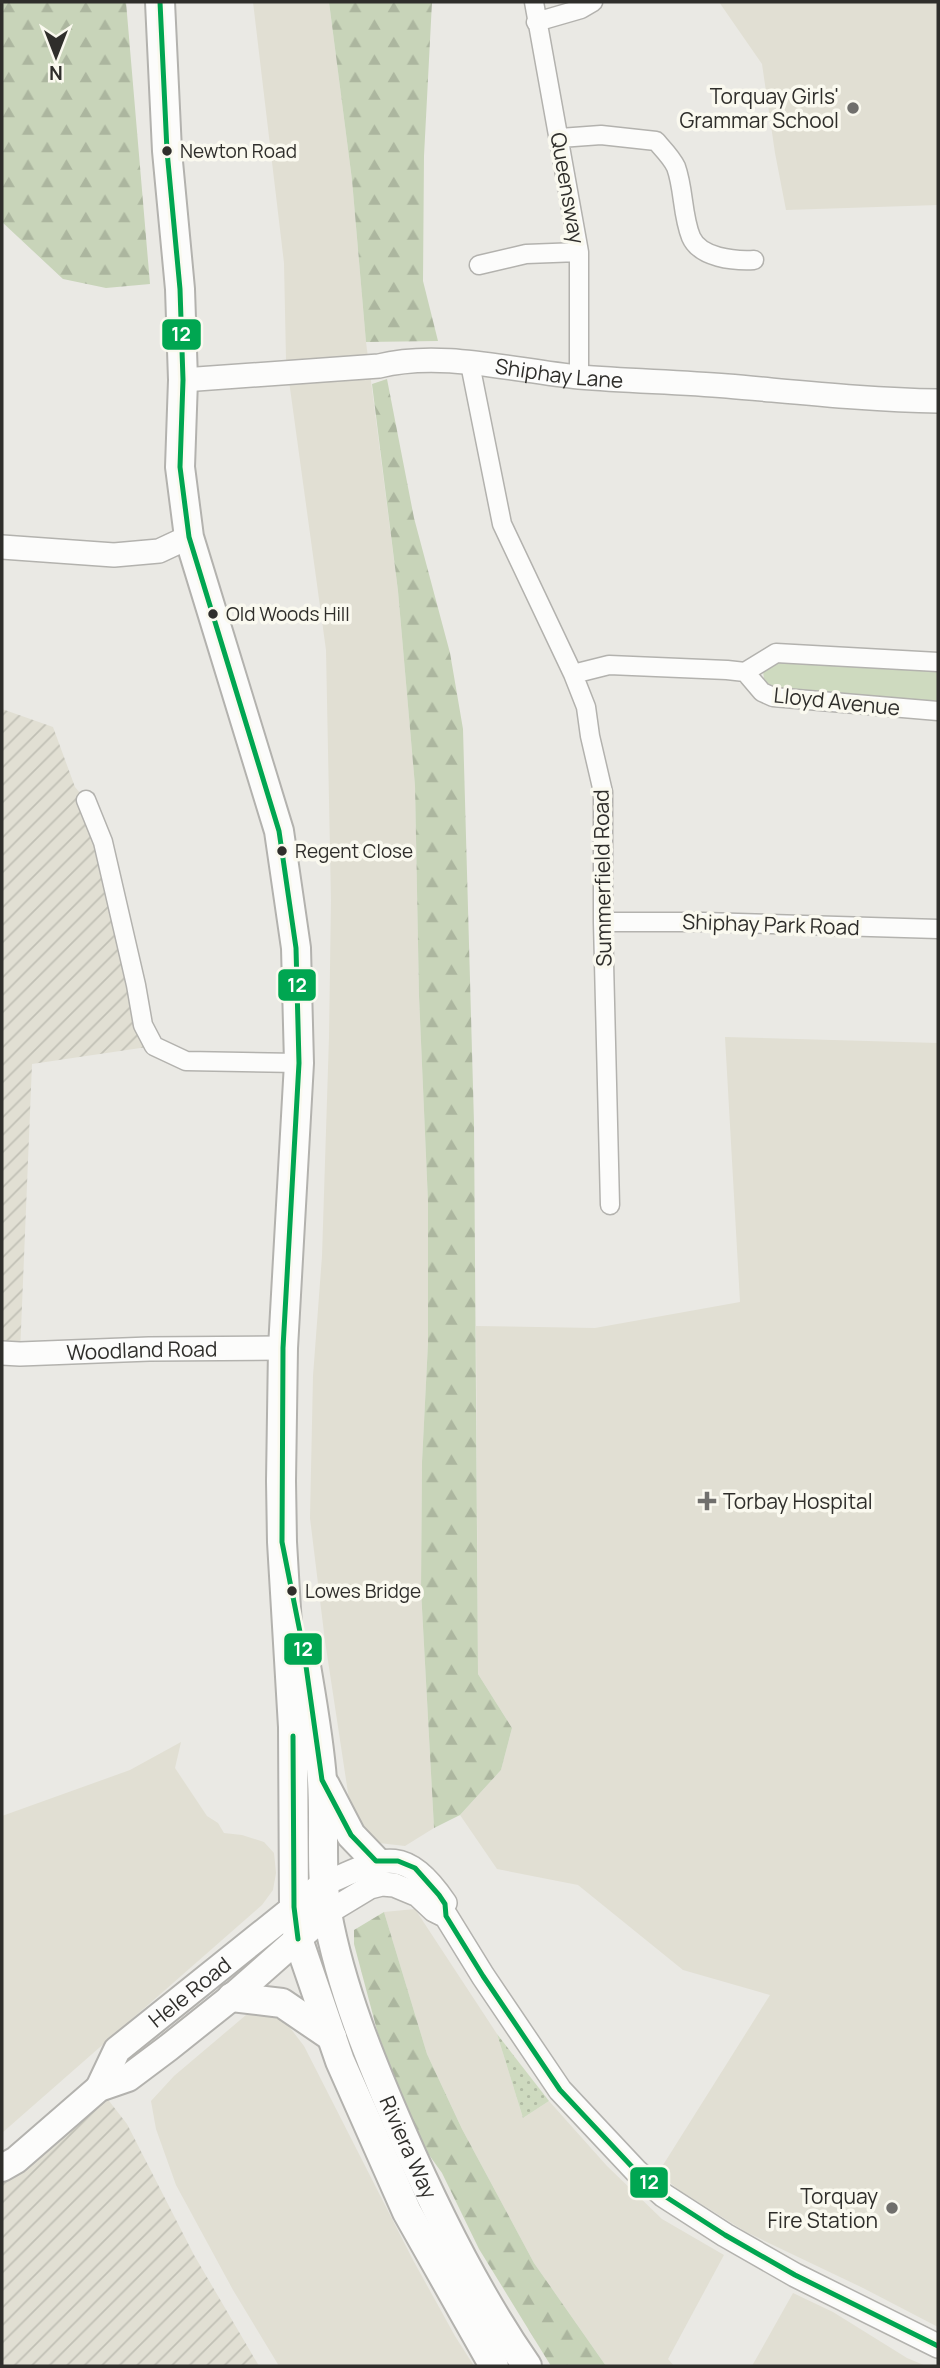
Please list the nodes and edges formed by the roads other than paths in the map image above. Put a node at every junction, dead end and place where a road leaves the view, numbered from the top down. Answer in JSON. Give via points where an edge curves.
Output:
{"nodes":[{"id":1,"x":160,"y":2,"type":"edge"},
{"id":2,"x":534,"y":2,"type":"edge"},
{"id":3,"x":593,"y":2,"type":"edge"},
{"id":4,"x":536,"y":22,"type":"junction"},
{"id":5,"x":560,"y":138,"type":"junction"},
{"id":6,"x":579,"y":252,"type":"junction"},
{"id":7,"x":754,"y":260,"type":"dead end"},
{"id":8,"x":479,"y":265,"type":"dead end"},
{"id":9,"x":470,"y":364,"type":"junction"},
{"id":10,"x":579,"y":377,"type":"junction"},
{"id":11,"x":183,"y":380,"type":"junction"},
{"id":12,"x":938,"y":401,"type":"edge"},
{"id":13,"x":189,"y":537,"type":"junction"},
{"id":14,"x":2,"y":547,"type":"edge"},
{"id":15,"x":938,"y":662,"type":"edge"},
{"id":16,"x":745,"y":672,"type":"junction"},
{"id":17,"x":573,"y":674,"type":"junction"},
{"id":18,"x":938,"y":711,"type":"edge"},
{"id":19,"x":86,"y":800,"type":"dead end"},
{"id":20,"x":603,"y":922,"type":"junction"},
{"id":21,"x":938,"y":929,"type":"edge"},
{"id":22,"x":299,"y":1063,"type":"junction"},
{"id":23,"x":610,"y":1205,"type":"dead end"},
{"id":24,"x":283,"y":1348,"type":"junction"},
{"id":25,"x":2,"y":1353,"type":"edge"},
{"id":26,"x":282,"y":1542,"type":"junction"},
{"id":27,"x":322,"y":1780,"type":"junction"},
{"id":28,"x":376,"y":1861,"type":"junction"},
{"id":29,"x":324,"y":1884,"type":"junction"},
{"id":30,"x":294,"y":1907,"type":"junction"},
{"id":31,"x":327,"y":1913,"type":"junction"},
{"id":32,"x":446,"y":1916,"type":"junction"},
{"id":33,"x":298,"y":1939,"type":"junction"},
{"id":34,"x":232,"y":1997,"type":"junction"},
{"id":35,"x":332,"y":2038,"type":"junction"},
{"id":36,"x":99,"y":2088,"type":"junction"},
{"id":37,"x":2,"y":2168,"type":"edge"},
{"id":38,"x":938,"y":2346,"type":"edge"},
{"id":39,"x":494,"y":2366,"type":"edge"},
{"id":40,"x":527,"y":2366,"type":"edge"}],
"edges":[{"from":1,"to":11,"type":"main road"},
{"from":2,"to":4,"type":"street","name":"Queensway"},
{"from":3,"to":4,"type":"street"},
{"from":4,"to":5,"type":"street","name":"Queensway"},
{"from":5,"to":6,"type":"street","name":"Queensway"},
{"from":5,"to":7,"type":"street","via":[[601,135],[656,141],[675,165],[691,239],[716,256]]},
{"from":6,"to":8,"type":"street","via":[[526,254]]},
{"from":6,"to":10,"type":"street","name":"Queensway"},
{"from":9,"to":10,"type":"street","name":"Shiphay Lane"},
{"from":9,"to":11,"type":"street","name":"Shiphay Lane","via":[[397,362]]},
{"from":9,"to":17,"type":"street","name":"Summerfield Road","via":[[502,524]]},
{"from":10,"to":12,"type":"street","name":"Shiphay Lane"},
{"from":11,"to":13,"type":"main road","via":[[180,467]]},
{"from":13,"to":14,"type":"street","via":[[159,551],[114,555]]},
{"from":13,"to":22,"type":"main road","via":[[279,831],[296,948]]},
{"from":15,"to":16,"type":"street","name":"Lloyd Avenue","via":[[776,653]]},
{"from":16,"to":17,"type":"street","via":[[609,665]]},
{"from":16,"to":18,"type":"street","name":"Lloyd Avenue","via":[[773,698]]},
{"from":17,"to":20,"type":"street","name":"Summerfield Road","via":[[586,707],[603,792]]},
{"from":19,"to":22,"type":"street","via":[[103,842],[143,1025],[154,1046],[186,1061]]},
{"from":20,"to":21,"type":"street","name":"Shiphay Park Road"},
{"from":20,"to":23,"type":"street","name":"Summerfield Road"},
{"from":22,"to":24,"type":"main road"},
{"from":24,"to":25,"type":"street","name":"Woodland Road"},
{"from":24,"to":26,"type":"main road"},
{"from":26,"to":27,"type":"main road"},
{"from":26,"to":30,"type":"main road","name":"Riviera Way","via":[[293,1727]]},
{"from":27,"to":28,"type":"main road","via":[[351,1835]]},
{"from":27,"to":29,"type":"main road","name":"Riviera Way"},
{"from":28,"to":29,"type":"street"},
{"from":28,"to":32,"type":"street","via":[[398,1861],[415,1868],[445,1904]]},
{"from":29,"to":30,"type":"main road","name":"Hele Road"},
{"from":29,"to":31,"type":"main road","name":"Riviera Way"},
{"from":30,"to":33,"type":"main road","name":"Riviera Way"},
{"from":30,"to":36,"type":"main road","name":"Hele Road","via":[[117,2050]]},
{"from":31,"to":32,"type":"street","via":[[382,1884],[418,1895]]},
{"from":31,"to":33,"type":"main road","name":"Hele Road"},
{"from":31,"to":40,"type":"main road","name":"Riviera Way","via":[[368,2057],[431,2199]]},
{"from":32,"to":38,"type":"street","via":[[560,2090],[663,2195],[795,2275]]},
{"from":33,"to":34,"type":"main road","name":"Hele Road"},
{"from":33,"to":35,"type":"main road","name":"Riviera Way"},
{"from":34,"to":35,"type":"main road","via":[[282,2003]]},
{"from":34,"to":36,"type":"main road","name":"Hele Road","via":[[128,2078]]},
{"from":35,"to":39,"type":"main road","name":"Riviera Way","via":[[407,2211]]},
{"from":36,"to":37,"type":"main road","name":"Hele Road"}]}
